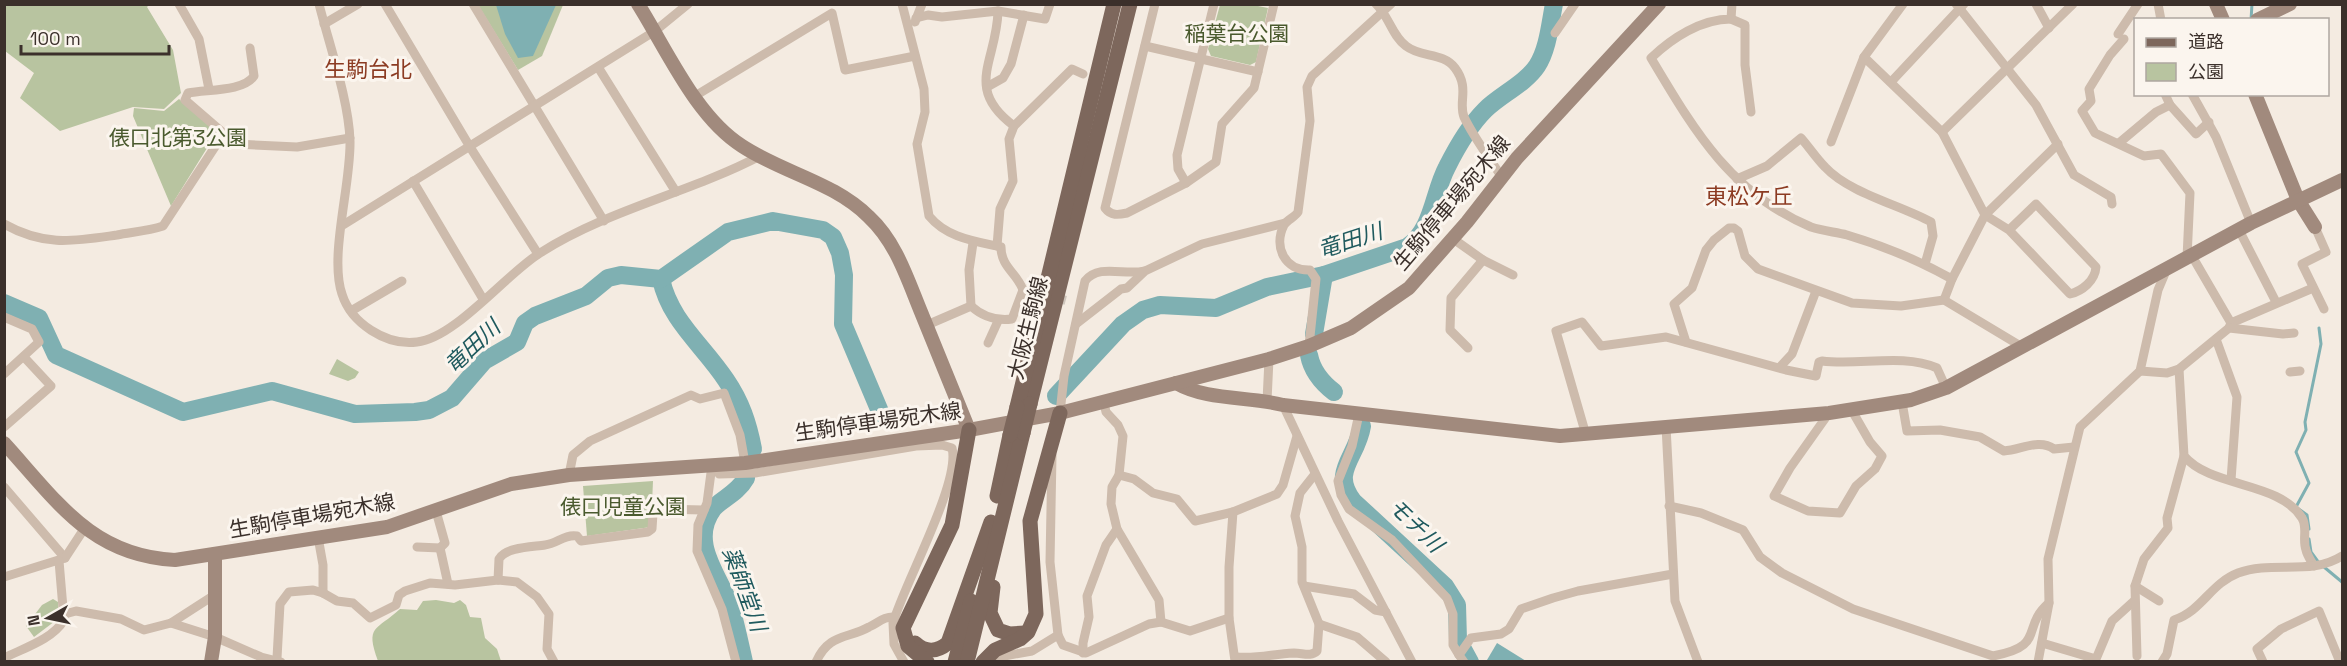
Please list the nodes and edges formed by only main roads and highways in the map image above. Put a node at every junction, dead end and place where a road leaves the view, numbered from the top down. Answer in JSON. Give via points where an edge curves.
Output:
{"nodes":[{"id":1,"x":1114,"y":4,"type":"edge"},
{"id":2,"x":1130,"y":4,"type":"edge"},
{"id":3,"x":1024,"y":405,"type":"junction"},
{"id":4,"x":1060,"y":413,"type":"road end"},
{"id":5,"x":969,"y":430,"type":"road end"},
{"id":6,"x":996,"y":522,"type":"junction"},
{"id":7,"x":900,"y":618,"type":"junction"},
{"id":8,"x":1028,"y":632,"type":"junction"},
{"id":9,"x":927,"y":662,"type":"edge"},
{"id":10,"x":955,"y":662,"type":"edge"},
{"id":11,"x":967,"y":662,"type":"edge"},
{"id":12,"x":983,"y":662,"type":"edge"}],
"edges":[{"from":1,"to":3,"type":"main road","name":"大阪生駒線"},
{"from":2,"to":3,"type":"main road","name":"大阪生駒線"},
{"from":3,"to":6,"type":"main road","name":"大阪生駒線","bridge":true},
{"from":4,"to":8,"type":"main road","via":[[1030,521],[1037,602]]},
{"from":5,"to":7,"type":"main road","via":[[952,525],[934,567]]},
{"from":6,"to":7,"type":"main road","via":[[948,643],[941,649],[925,651],[913,641]]},
{"from":6,"to":8,"type":"main road","via":[[990,613],[1003,633]]},
{"from":6,"to":10,"type":"main road","name":"大阪生駒線"},
{"from":6,"to":11,"type":"main road","name":"大阪生駒線"},
{"from":7,"to":9,"type":"main road","via":[[908,646]]},
{"from":8,"to":12,"type":"main road","via":[[995,650]]}]}
